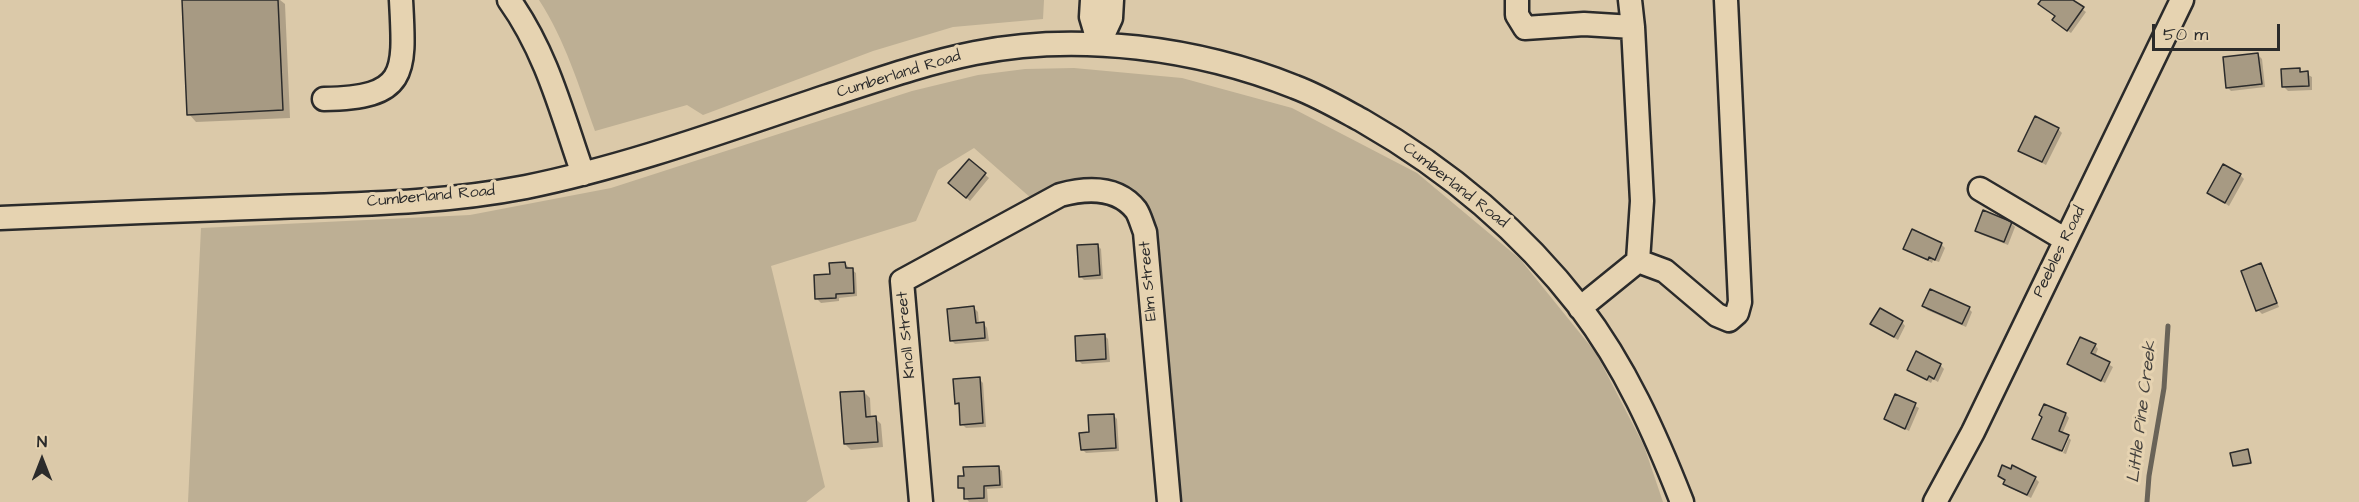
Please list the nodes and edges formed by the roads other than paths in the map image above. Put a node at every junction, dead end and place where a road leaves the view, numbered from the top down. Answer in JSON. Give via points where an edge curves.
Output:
{"nodes":[{"id":1,"x":401,"y":0,"type":"edge"},
{"id":2,"x":509,"y":0,"type":"edge"},
{"id":3,"x":1092,"y":0,"type":"edge"},
{"id":4,"x":1112,"y":0,"type":"edge"},
{"id":5,"x":1516,"y":0,"type":"edge"},
{"id":6,"x":1630,"y":0,"type":"edge"},
{"id":7,"x":1726,"y":0,"type":"edge"},
{"id":8,"x":2182,"y":0,"type":"edge"},
{"id":9,"x":1633,"y":27,"type":"junction"},
{"id":10,"x":1099,"y":44,"type":"junction"},
{"id":11,"x":324,"y":99,"type":"dead end"},
{"id":12,"x":583,"y":174,"type":"junction"},
{"id":13,"x":1980,"y":189,"type":"dead end"},
{"id":14,"x":0,"y":218,"type":"edge"},
{"id":15,"x":1002,"y":226,"type":"joint"},
{"id":16,"x":2066,"y":240,"type":"junction"},
{"id":17,"x":1638,"y":261,"type":"junction"},
{"id":18,"x":1580,"y":308,"type":"junction"},
{"id":19,"x":921,"y":502,"type":"edge"},
{"id":20,"x":1169,"y":502,"type":"edge"},
{"id":21,"x":1682,"y":502,"type":"edge"},
{"id":22,"x":1935,"y":502,"type":"edge"}],
"edges":[{"from":1,"to":11,"type":"street","via":[[403,60],[391,83],[367,96]]},
{"from":2,"to":12,"type":"street","via":[[539,50],[556,89]]},
{"from":3,"to":10,"type":"street","via":[[1091,17]]},
{"from":4,"to":10,"type":"street","via":[[1111,18]]},
{"from":5,"to":9,"type":"street","via":[[1516,15],[1525,28],[1584,24]]},
{"from":6,"to":9,"type":"street"},
{"from":7,"to":17,"type":"street","via":[[1740,302],[1737,313],[1729,320],[1717,315],[1665,271]]},
{"from":8,"to":16,"type":"street","name":"Peebles Road"},
{"from":9,"to":17,"type":"street","via":[[1642,201]]},
{"from":10,"to":12,"type":"street","name":"Cumberland Road","via":[[1012,47],[928,63]]},
{"from":10,"to":18,"type":"street","name":"Cumberland Road","via":[[1201,59],[1287,84],[1338,107],[1395,140],[1472,196],[1510,229]]},
{"from":12,"to":14,"type":"street","name":"Cumberland Road","via":[[489,193],[401,202]]},
{"from":13,"to":16,"type":"street"},
{"from":15,"to":19,"type":"street","name":"Knoll Street","via":[[902,281]]},
{"from":15,"to":20,"type":"street","name":"Elm Street","via":[[1060,195],[1087,189],[1109,192],[1137,211],[1147,245]]},
{"from":16,"to":22,"type":"street","name":"Peebles Road"},
{"from":17,"to":18,"type":"street"},
{"from":18,"to":21,"type":"street","name":"Cumberland Road","via":[[1634,393]]}]}
